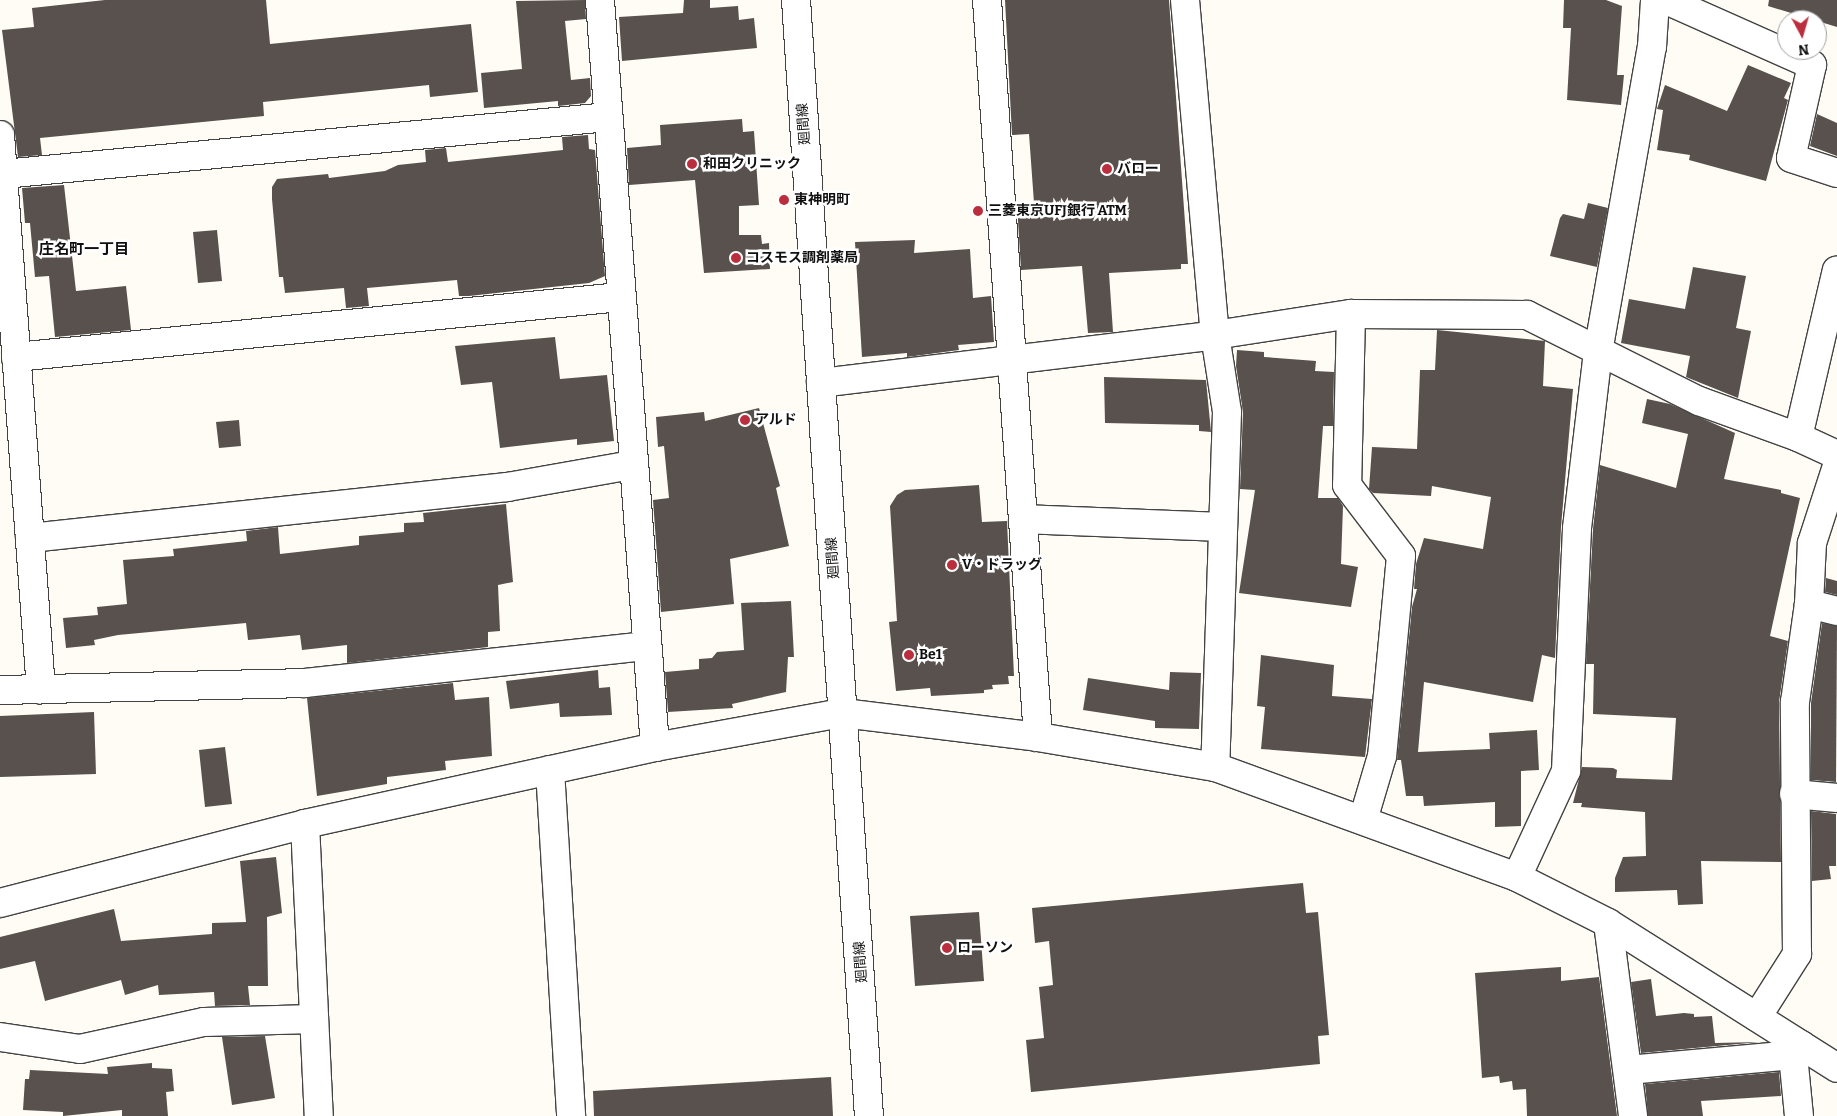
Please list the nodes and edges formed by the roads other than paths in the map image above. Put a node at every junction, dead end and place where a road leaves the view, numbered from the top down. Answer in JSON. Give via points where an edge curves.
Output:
{"nodes":[{"id":1,"x":600,"y":0,"type":"edge"},
{"id":2,"x":796,"y":0,"type":"edge"},
{"id":3,"x":988,"y":0,"type":"edge"},
{"id":4,"x":1185,"y":0,"type":"edge"},
{"id":5,"x":1655,"y":0,"type":"edge"},
{"id":6,"x":1666,"y":0,"type":"edge"},
{"id":7,"x":608,"y":117,"type":"junction"},
{"id":8,"x":0,"y":135,"type":"edge"},
{"id":9,"x":1837,"y":172,"type":"edge"},
{"id":10,"x":3,"y":174,"type":"junction"},
{"id":11,"x":1837,"y":270,"type":"edge"},
{"id":12,"x":620,"y":297,"type":"junction"},
{"id":13,"x":1351,"y":314,"type":"junction"},
{"id":14,"x":1215,"y":335,"type":"junction"},
{"id":15,"x":1598,"y":352,"type":"junction"},
{"id":16,"x":16,"y":357,"type":"junction"},
{"id":17,"x":1014,"y":360,"type":"junction"},
{"id":18,"x":821,"y":383,"type":"junction"},
{"id":19,"x":1798,"y":437,"type":"junction"},
{"id":20,"x":1837,"y":455,"type":"edge"},
{"id":21,"x":632,"y":465,"type":"junction"},
{"id":22,"x":1837,"y":466,"type":"edge"},
{"id":23,"x":1023,"y":519,"type":"junction"},
{"id":24,"x":1221,"y":527,"type":"junction"},
{"id":25,"x":30,"y":538,"type":"junction"},
{"id":26,"x":1809,"y":604,"type":"junction"},
{"id":27,"x":1837,"y":611,"type":"edge"},
{"id":28,"x":647,"y":646,"type":"junction"},
{"id":29,"x":41,"y":689,"type":"junction"},
{"id":30,"x":0,"y":690,"type":"edge"},
{"id":31,"x":843,"y":713,"type":"junction"},
{"id":32,"x":1038,"y":737,"type":"junction"},
{"id":33,"x":655,"y":747,"type":"junction"},
{"id":34,"x":1215,"y":767,"type":"junction"},
{"id":35,"x":550,"y":770,"type":"junction"},
{"id":36,"x":1794,"y":794,"type":"junction"},
{"id":37,"x":1837,"y":798,"type":"edge"},
{"id":38,"x":1363,"y":820,"type":"junction"},
{"id":39,"x":305,"y":824,"type":"junction"},
{"id":40,"x":1518,"y":877,"type":"junction"},
{"id":41,"x":0,"y":902,"type":"edge"},
{"id":42,"x":1608,"y":923,"type":"junction"},
{"id":43,"x":1756,"y":1017,"type":"junction"},
{"id":44,"x":314,"y":1019,"type":"junction"},
{"id":45,"x":0,"y":1037,"type":"edge"},
{"id":46,"x":1797,"y":1050,"type":"junction"},
{"id":47,"x":1837,"y":1068,"type":"edge"},
{"id":48,"x":1628,"y":1070,"type":"junction"},
{"id":49,"x":318,"y":1116,"type":"edge"},
{"id":50,"x":571,"y":1116,"type":"edge"},
{"id":51,"x":869,"y":1116,"type":"edge"},
{"id":52,"x":1634,"y":1116,"type":"edge"},
{"id":53,"x":1799,"y":1116,"type":"edge"}],
"edges":[{"from":1,"to":7,"type":"street"},
{"from":2,"to":18,"type":"street","name":"廻間線"},
{"from":3,"to":17,"type":"street"},
{"from":4,"to":14,"type":"street"},
{"from":5,"to":15,"type":"street","via":[[1652,47]]},
{"from":6,"to":9,"type":"street","via":[[1812,65],[1791,158]]},
{"from":7,"to":10,"type":"street"},
{"from":7,"to":12,"type":"street"},
{"from":8,"to":10,"type":"street"},
{"from":10,"to":16,"type":"street"},
{"from":11,"to":19,"type":"street"},
{"from":12,"to":16,"type":"street"},
{"from":12,"to":21,"type":"street"},
{"from":13,"to":14,"type":"street"},
{"from":13,"to":15,"type":"street","via":[[1527,315]]},
{"from":13,"to":38,"type":"street","via":[[1348,486],[1402,556],[1382,756]]},
{"from":14,"to":17,"type":"street"},
{"from":14,"to":24,"type":"street","via":[[1227,412]]},
{"from":15,"to":19,"type":"street","via":[[1699,401]]},
{"from":15,"to":40,"type":"street","via":[[1577,528],[1566,771]]},
{"from":16,"to":25,"type":"street"},
{"from":17,"to":18,"type":"street"},
{"from":17,"to":23,"type":"street"},
{"from":18,"to":31,"type":"street","name":"廻間線"},
{"from":19,"to":20,"type":"street"},
{"from":21,"to":25,"type":"street","via":[[506,487]]},
{"from":21,"to":28,"type":"street"},
{"from":22,"to":26,"type":"street","via":[[1812,543]]},
{"from":23,"to":24,"type":"street"},
{"from":23,"to":32,"type":"street"},
{"from":24,"to":34,"type":"street"},
{"from":25,"to":29,"type":"street"},
{"from":26,"to":27,"type":"street"},
{"from":26,"to":36,"type":"street","via":[[1795,702]]},
{"from":28,"to":29,"type":"street","via":[[305,683]]},
{"from":28,"to":33,"type":"street"},
{"from":29,"to":30,"type":"street"},
{"from":31,"to":32,"type":"street"},
{"from":31,"to":33,"type":"street"},
{"from":31,"to":51,"type":"street","name":"廻間線"},
{"from":32,"to":34,"type":"street"},
{"from":33,"to":35,"type":"street"},
{"from":34,"to":38,"type":"street"},
{"from":35,"to":39,"type":"street"},
{"from":35,"to":50,"type":"street"},
{"from":36,"to":37,"type":"street"},
{"from":36,"to":43,"type":"street","via":[[1797,954]]},
{"from":38,"to":40,"type":"street"},
{"from":39,"to":41,"type":"street"},
{"from":39,"to":44,"type":"street"},
{"from":40,"to":42,"type":"street"},
{"from":42,"to":43,"type":"street"},
{"from":42,"to":48,"type":"street"},
{"from":43,"to":46,"type":"street"},
{"from":44,"to":45,"type":"street","via":[[204,1022],[80,1049]]},
{"from":44,"to":49,"type":"street"},
{"from":46,"to":47,"type":"street"},
{"from":46,"to":48,"type":"street"},
{"from":46,"to":53,"type":"street"},
{"from":48,"to":52,"type":"street"}]}
